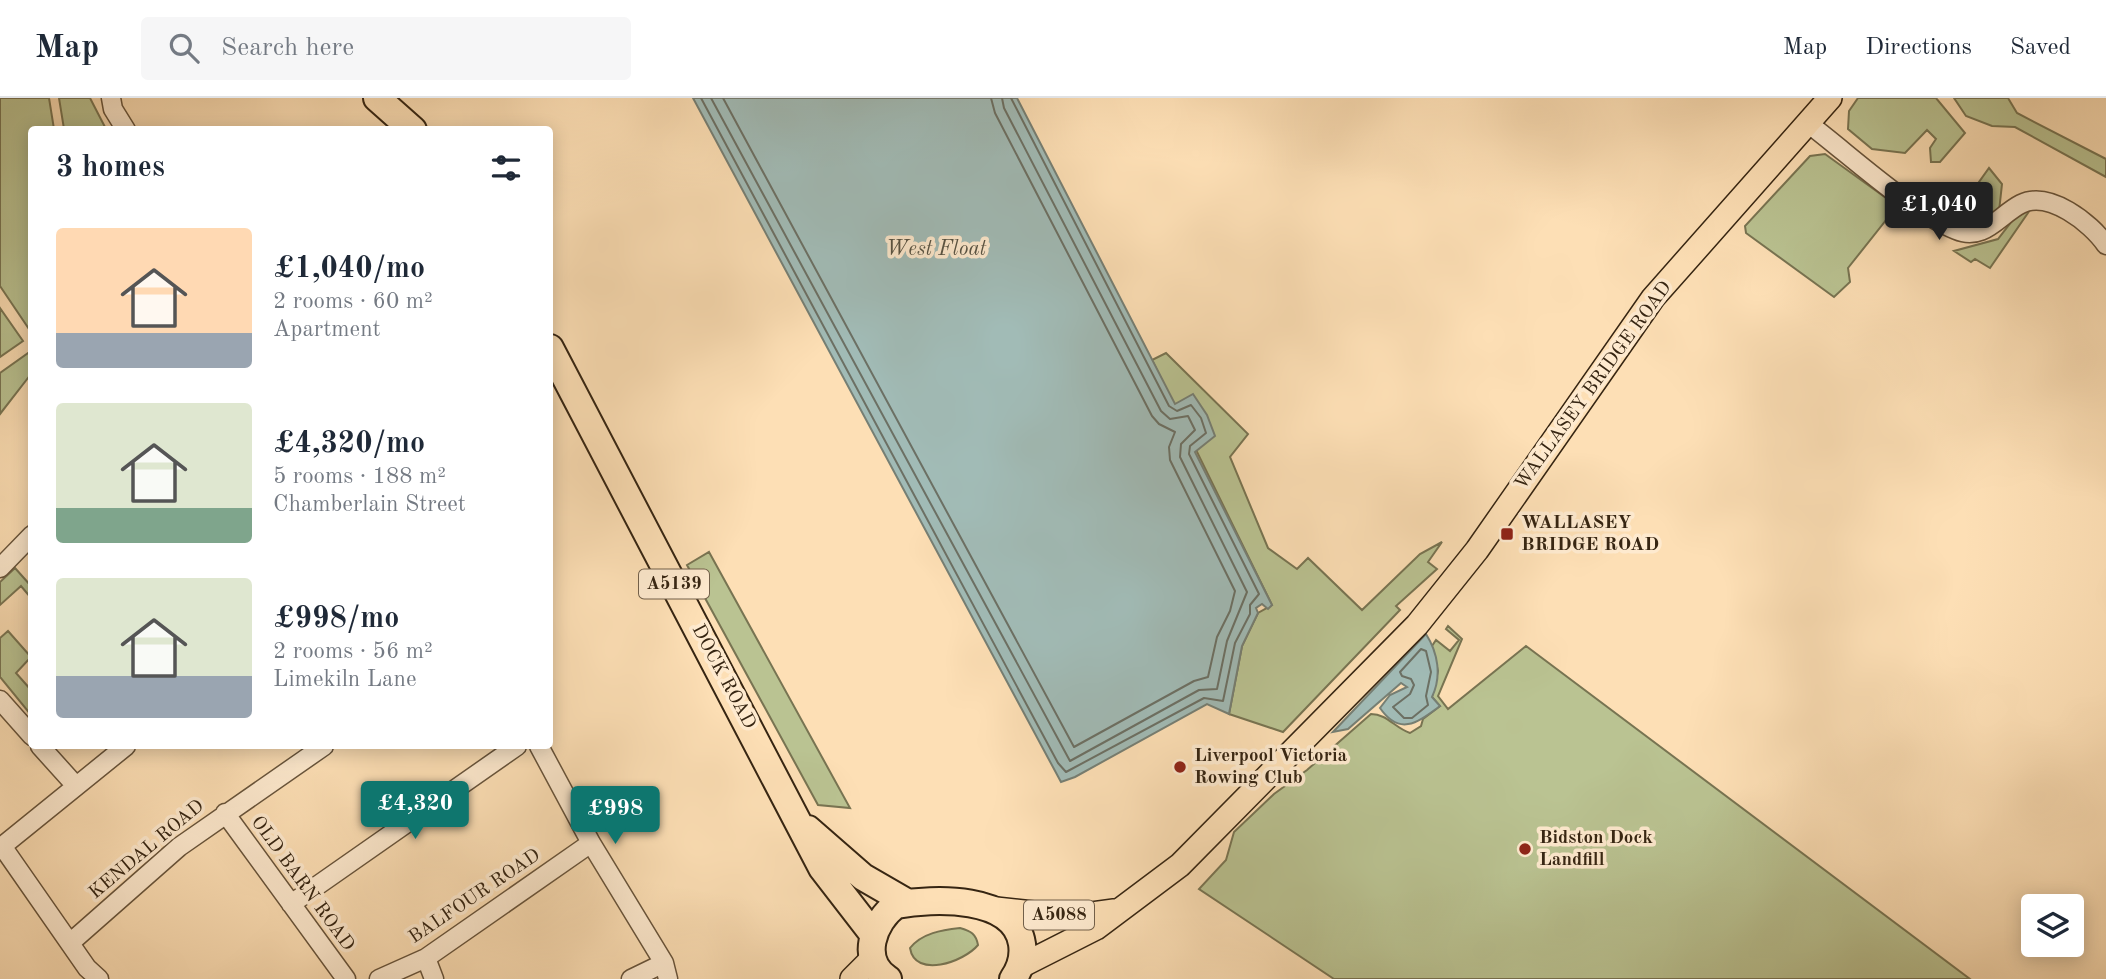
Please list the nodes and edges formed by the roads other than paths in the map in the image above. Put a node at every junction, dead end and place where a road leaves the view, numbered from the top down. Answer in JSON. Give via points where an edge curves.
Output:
{"nodes":[{"id":1,"x":111,"y":98,"type":"edge"},
{"id":2,"x":377,"y":98,"type":"edge"},
{"id":3,"x":1830,"y":98,"type":"edge"},
{"id":4,"x":1809,"y":124,"type":"junction"},
{"id":5,"x":123,"y":126,"type":"edge"},
{"id":6,"x":408,"y":126,"type":"edge"},
{"id":7,"x":2106,"y":245,"type":"edge"},
{"id":8,"x":553,"y":354,"type":"edge"},
{"id":9,"x":28,"y":539,"type":"edge"},
{"id":10,"x":0,"y":568,"type":"edge"},
{"id":11,"x":0,"y":700,"type":"edge"},
{"id":12,"x":28,"y":732,"type":"edge"},
{"id":13,"x":43,"y":749,"type":"edge"},
{"id":14,"x":122,"y":749,"type":"edge"},
{"id":15,"x":320,"y":749,"type":"edge"},
{"id":16,"x":513,"y":749,"type":"edge"},
{"id":17,"x":541,"y":749,"type":"edge"},
{"id":18,"x":76,"y":786,"type":"junction"},
{"id":19,"x":225,"y":813,"type":"junction"},
{"id":20,"x":799,"y":821,"type":"junction"},
{"id":21,"x":591,"y":844,"type":"junction"},
{"id":22,"x":1,"y":847,"type":"edge"},
{"id":23,"x":908,"y":902,"type":"junction"},
{"id":24,"x":291,"y":904,"type":"junction"},
{"id":25,"x":996,"y":909,"type":"junction"},
{"id":26,"x":1121,"y":909,"type":"junction"},
{"id":27,"x":70,"y":943,"type":"junction"},
{"id":28,"x":878,"y":957,"type":"edge"},
{"id":29,"x":426,"y":958,"type":"junction"},
{"id":30,"x":666,"y":971,"type":"edge"},
{"id":31,"x":1015,"y":976,"type":"edge"},
{"id":32,"x":99,"y":979,"type":"edge"},
{"id":33,"x":346,"y":979,"type":"edge"},
{"id":34,"x":379,"y":979,"type":"edge"},
{"id":35,"x":434,"y":979,"type":"edge"},
{"id":36,"x":631,"y":979,"type":"edge"},
{"id":37,"x":852,"y":979,"type":"edge"}],
"edges":[{"from":1,"to":5,"type":"street"},
{"from":2,"to":6,"type":"highway"},
{"from":3,"to":4,"type":"main road","name":"WALLASEY BRIDGE ROAD","number":"A5088"},
{"from":4,"to":7,"type":"street","via":[[1957,231],[1990,229],[2022,203],[2041,201],[2088,222]]},
{"from":4,"to":26,"type":"main road","name":"WALLASEY BRIDGE ROAD","number":"A5088","via":[[1653,298],[1477,550],[1417,625],[1180,865]]},
{"from":8,"to":20,"type":"highway","name":"DOCK ROAD","number":"A5139"},
{"from":9,"to":10,"type":"street"},
{"from":11,"to":12,"type":"street"},
{"from":13,"to":18,"type":"street"},
{"from":14,"to":18,"type":"street"},
{"from":15,"to":19,"type":"street","name":"KENDAL ROAD"},
{"from":16,"to":24,"type":"street"},
{"from":17,"to":21,"type":"street"},
{"from":18,"to":22,"type":"street"},
{"from":19,"to":24,"type":"street","name":"OLD BARN ROAD"},
{"from":19,"to":27,"type":"street","name":"KENDAL ROAD","via":[[179,847]]},
{"from":20,"to":23,"type":"highway","name":"DOCK ROAD","number":"A5139","via":[[863,877]]},
{"from":20,"to":28,"type":"highway","name":"DOCK ROAD","number":"A5139","via":[[822,868]]},
{"from":21,"to":29,"type":"street","name":"BALFOUR ROAD"},
{"from":21,"to":30,"type":"street"},
{"from":22,"to":27,"type":"street"},
{"from":23,"to":25,"type":"highway","number":"A5139"},
{"from":23,"to":28,"type":"highway","via":[[884,913]]},
{"from":24,"to":33,"type":"street","name":"OLD BARN ROAD"},
{"from":25,"to":26,"type":"main road","number":"A5088","via":[[1070,917]]},
{"from":25,"to":31,"type":"highway","via":[[1016,925],[1020,935],[1023,953]]},
{"from":26,"to":31,"type":"main road","number":"A5088"},
{"from":27,"to":32,"type":"street"},
{"from":28,"to":37,"type":"main road"},
{"from":29,"to":34,"type":"street","name":"BALFOUR ROAD"},
{"from":29,"to":35,"type":"street"},
{"from":30,"to":36,"type":"street"}]}
